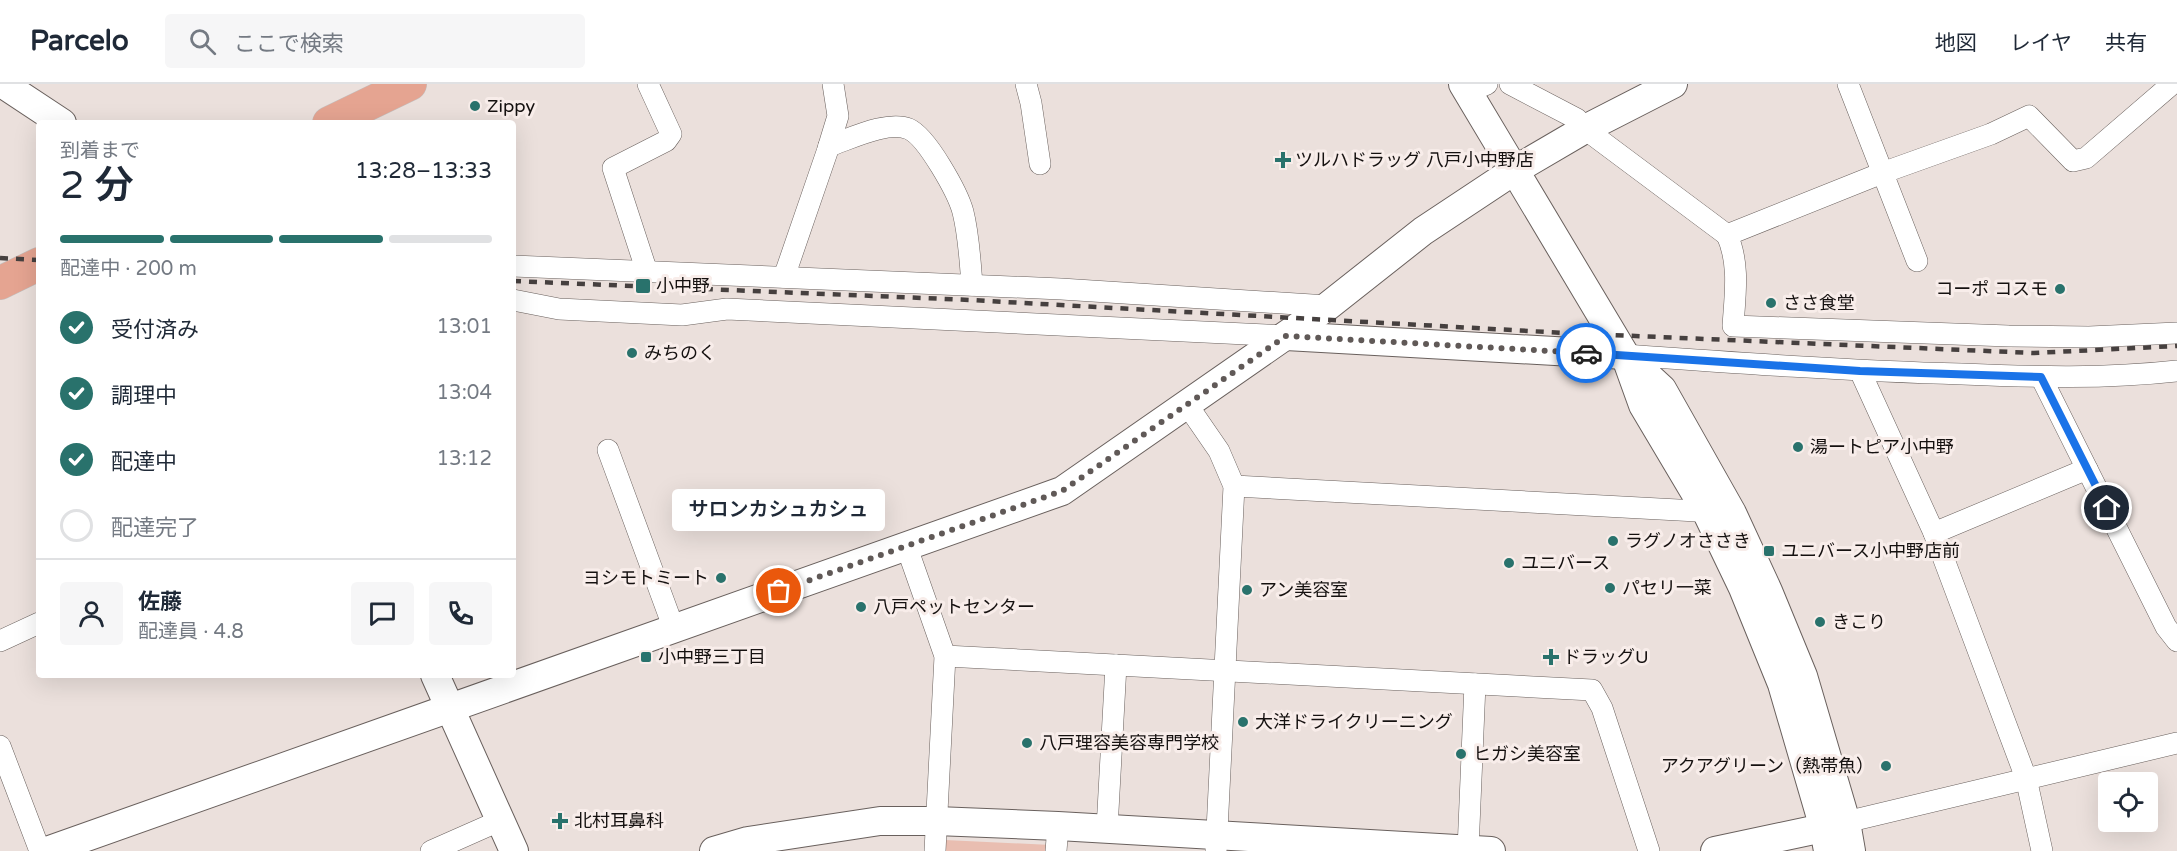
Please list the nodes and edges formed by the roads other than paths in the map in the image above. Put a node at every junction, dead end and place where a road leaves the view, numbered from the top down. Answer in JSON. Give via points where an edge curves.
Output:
{"nodes":[{"id":1,"x":3,"y":84,"type":"edge"},
{"id":2,"x":410,"y":84,"type":"edge"},
{"id":3,"x":648,"y":84,"type":"edge"},
{"id":4,"x":833,"y":84,"type":"edge"},
{"id":5,"x":1026,"y":84,"type":"edge"},
{"id":6,"x":1510,"y":84,"type":"edge"},
{"id":7,"x":1673,"y":84,"type":"edge"},
{"id":8,"x":1848,"y":84,"type":"edge"},
{"id":9,"x":1473,"y":87,"type":"edge"},
{"id":10,"x":2172,"y":92,"type":"edge"},
{"id":11,"x":57,"y":120,"type":"edge"},
{"id":12,"x":335,"y":120,"type":"edge"},
{"id":13,"x":1585,"y":129,"type":"junction"},
{"id":14,"x":829,"y":146,"type":"junction"},
{"id":15,"x":1040,"y":164,"type":"dead end"},
{"id":16,"x":1515,"y":170,"type":"junction"},
{"id":17,"x":1882,"y":173,"type":"junction"},
{"id":18,"x":1727,"y":235,"type":"junction"},
{"id":19,"x":1917,"y":261,"type":"dead end"},
{"id":20,"x":36,"y":265,"type":"edge"},
{"id":21,"x":516,"y":266,"type":"edge"},
{"id":22,"x":647,"y":272,"type":"junction"},
{"id":23,"x":784,"y":277,"type":"junction"},
{"id":24,"x":0,"y":282,"type":"edge"},
{"id":25,"x":972,"y":285,"type":"junction"},
{"id":26,"x":516,"y":301,"type":"edge"},
{"id":27,"x":1329,"y":306,"type":"junction"},
{"id":28,"x":2177,"y":333,"type":"edge"},
{"id":29,"x":1286,"y":336,"type":"junction"},
{"id":30,"x":1625,"y":355,"type":"junction"},
{"id":31,"x":1860,"y":371,"type":"junction"},
{"id":32,"x":2177,"y":371,"type":"edge"},
{"id":33,"x":2041,"y":377,"type":"junction"},
{"id":34,"x":1188,"y":406,"type":"junction"},
{"id":35,"x":608,"y":450,"type":"dead end"},
{"id":36,"x":2087,"y":469,"type":"junction"},
{"id":37,"x":1234,"y":486,"type":"junction"},
{"id":38,"x":1719,"y":512,"type":"junction"},
{"id":39,"x":1934,"y":533,"type":"junction"},
{"id":40,"x":906,"y":545,"type":"junction"},
{"id":41,"x":36,"y":624,"type":"edge"},
{"id":42,"x":674,"y":628,"type":"junction"},
{"id":43,"x":2173,"y":629,"type":"edge"},
{"id":44,"x":0,"y":641,"type":"edge"},
{"id":45,"x":945,"y":656,"type":"junction"},
{"id":46,"x":1116,"y":665,"type":"junction"},
{"id":47,"x":1225,"y":670,"type":"junction"},
{"id":48,"x":436,"y":678,"type":"edge"},
{"id":49,"x":1475,"y":684,"type":"junction"},
{"id":50,"x":451,"y":708,"type":"junction"},
{"id":51,"x":2177,"y":743,"type":"edge"},
{"id":52,"x":0,"y":746,"type":"edge"},
{"id":53,"x":2026,"y":778,"type":"junction"},
{"id":54,"x":500,"y":820,"type":"junction"},
{"id":55,"x":936,"y":821,"type":"junction"},
{"id":56,"x":1107,"y":830,"type":"junction"},
{"id":57,"x":1833,"y":834,"type":"edge"},
{"id":58,"x":1057,"y":839,"type":"edge"},
{"id":59,"x":1216,"y":843,"type":"edge"},
{"id":60,"x":1479,"y":850,"type":"edge"},
{"id":61,"x":40,"y":851,"type":"edge"},
{"id":62,"x":47,"y":851,"type":"edge"},
{"id":63,"x":431,"y":851,"type":"edge"},
{"id":64,"x":514,"y":851,"type":"edge"},
{"id":65,"x":714,"y":851,"type":"edge"},
{"id":66,"x":935,"y":851,"type":"edge"},
{"id":67,"x":1649,"y":851,"type":"edge"},
{"id":68,"x":1715,"y":851,"type":"edge"},
{"id":69,"x":1851,"y":851,"type":"edge"},
{"id":70,"x":2042,"y":851,"type":"edge"}],
"edges":[{"from":1,"to":11,"type":"street"},
{"from":2,"to":12,"type":"main road"},
{"from":3,"to":22,"type":"street","via":[[671,134],[666,141],[613,168]]},
{"from":4,"to":14,"type":"street","via":[[838,116]]},
{"from":5,"to":15,"type":"street"},
{"from":6,"to":13,"type":"street","via":[[1577,119]]},
{"from":7,"to":13,"type":"street"},
{"from":8,"to":17,"type":"street"},
{"from":9,"to":16,"type":"street"},
{"from":10,"to":17,"type":"street","via":[[2086,158],[2073,161],[2029,116],[1991,134]]},
{"from":13,"to":16,"type":"street"},
{"from":13,"to":18,"type":"street"},
{"from":14,"to":23,"type":"street"},
{"from":14,"to":25,"type":"street","via":[[882,128],[909,129],[921,137],[963,209]]},
{"from":16,"to":27,"type":"street","via":[[1423,231]]},
{"from":16,"to":30,"type":"street"},
{"from":17,"to":18,"type":"street"},
{"from":17,"to":19,"type":"street"},
{"from":18,"to":28,"type":"street","via":[[1736,265],[1733,326],[2010,336]]},
{"from":20,"to":24,"type":"main road"},
{"from":21,"to":22,"type":"street"},
{"from":22,"to":23,"type":"street"},
{"from":23,"to":25,"type":"street"},
{"from":25,"to":27,"type":"street"},
{"from":26,"to":29,"type":"street","via":[[559,309],[681,315],[727,309]]},
{"from":27,"to":29,"type":"street"},
{"from":29,"to":30,"type":"street"},
{"from":29,"to":34,"type":"street"},
{"from":30,"to":31,"type":"street"},
{"from":30,"to":38,"type":"street","via":[[1662,389]]},
{"from":31,"to":33,"type":"street"},
{"from":31,"to":39,"type":"street"},
{"from":32,"to":33,"type":"street","via":[[2135,376]]},
{"from":33,"to":36,"type":"street"},
{"from":34,"to":37,"type":"street","via":[[1219,451]]},
{"from":34,"to":40,"type":"street","via":[[1062,491]]},
{"from":35,"to":42,"type":"street"},
{"from":36,"to":39,"type":"street"},
{"from":36,"to":43,"type":"street"},
{"from":37,"to":38,"type":"street"},
{"from":37,"to":47,"type":"street"},
{"from":38,"to":57,"type":"street"},
{"from":39,"to":53,"type":"street"},
{"from":40,"to":42,"type":"street"},
{"from":40,"to":45,"type":"street"},
{"from":41,"to":44,"type":"street"},
{"from":42,"to":50,"type":"street"},
{"from":45,"to":46,"type":"street"},
{"from":45,"to":55,"type":"street"},
{"from":46,"to":47,"type":"street"},
{"from":46,"to":56,"type":"street"},
{"from":47,"to":49,"type":"street"},
{"from":47,"to":59,"type":"street"},
{"from":48,"to":50,"type":"street"},
{"from":49,"to":60,"type":"street"},
{"from":49,"to":67,"type":"street","via":[[1592,690],[1602,708]]},
{"from":50,"to":54,"type":"street"},
{"from":50,"to":62,"type":"street"},
{"from":51,"to":53,"type":"street"},
{"from":52,"to":61,"type":"street"},
{"from":53,"to":57,"type":"street"},
{"from":53,"to":70,"type":"street"},
{"from":54,"to":63,"type":"street"},
{"from":54,"to":64,"type":"street"},
{"from":55,"to":58,"type":"street"},
{"from":55,"to":65,"type":"street","via":[[880,821],[748,841]]},
{"from":55,"to":66,"type":"street"},
{"from":56,"to":58,"type":"street"},
{"from":56,"to":59,"type":"street"},
{"from":57,"to":68,"type":"street"},
{"from":57,"to":69,"type":"street"},
{"from":59,"to":60,"type":"street"}]}
